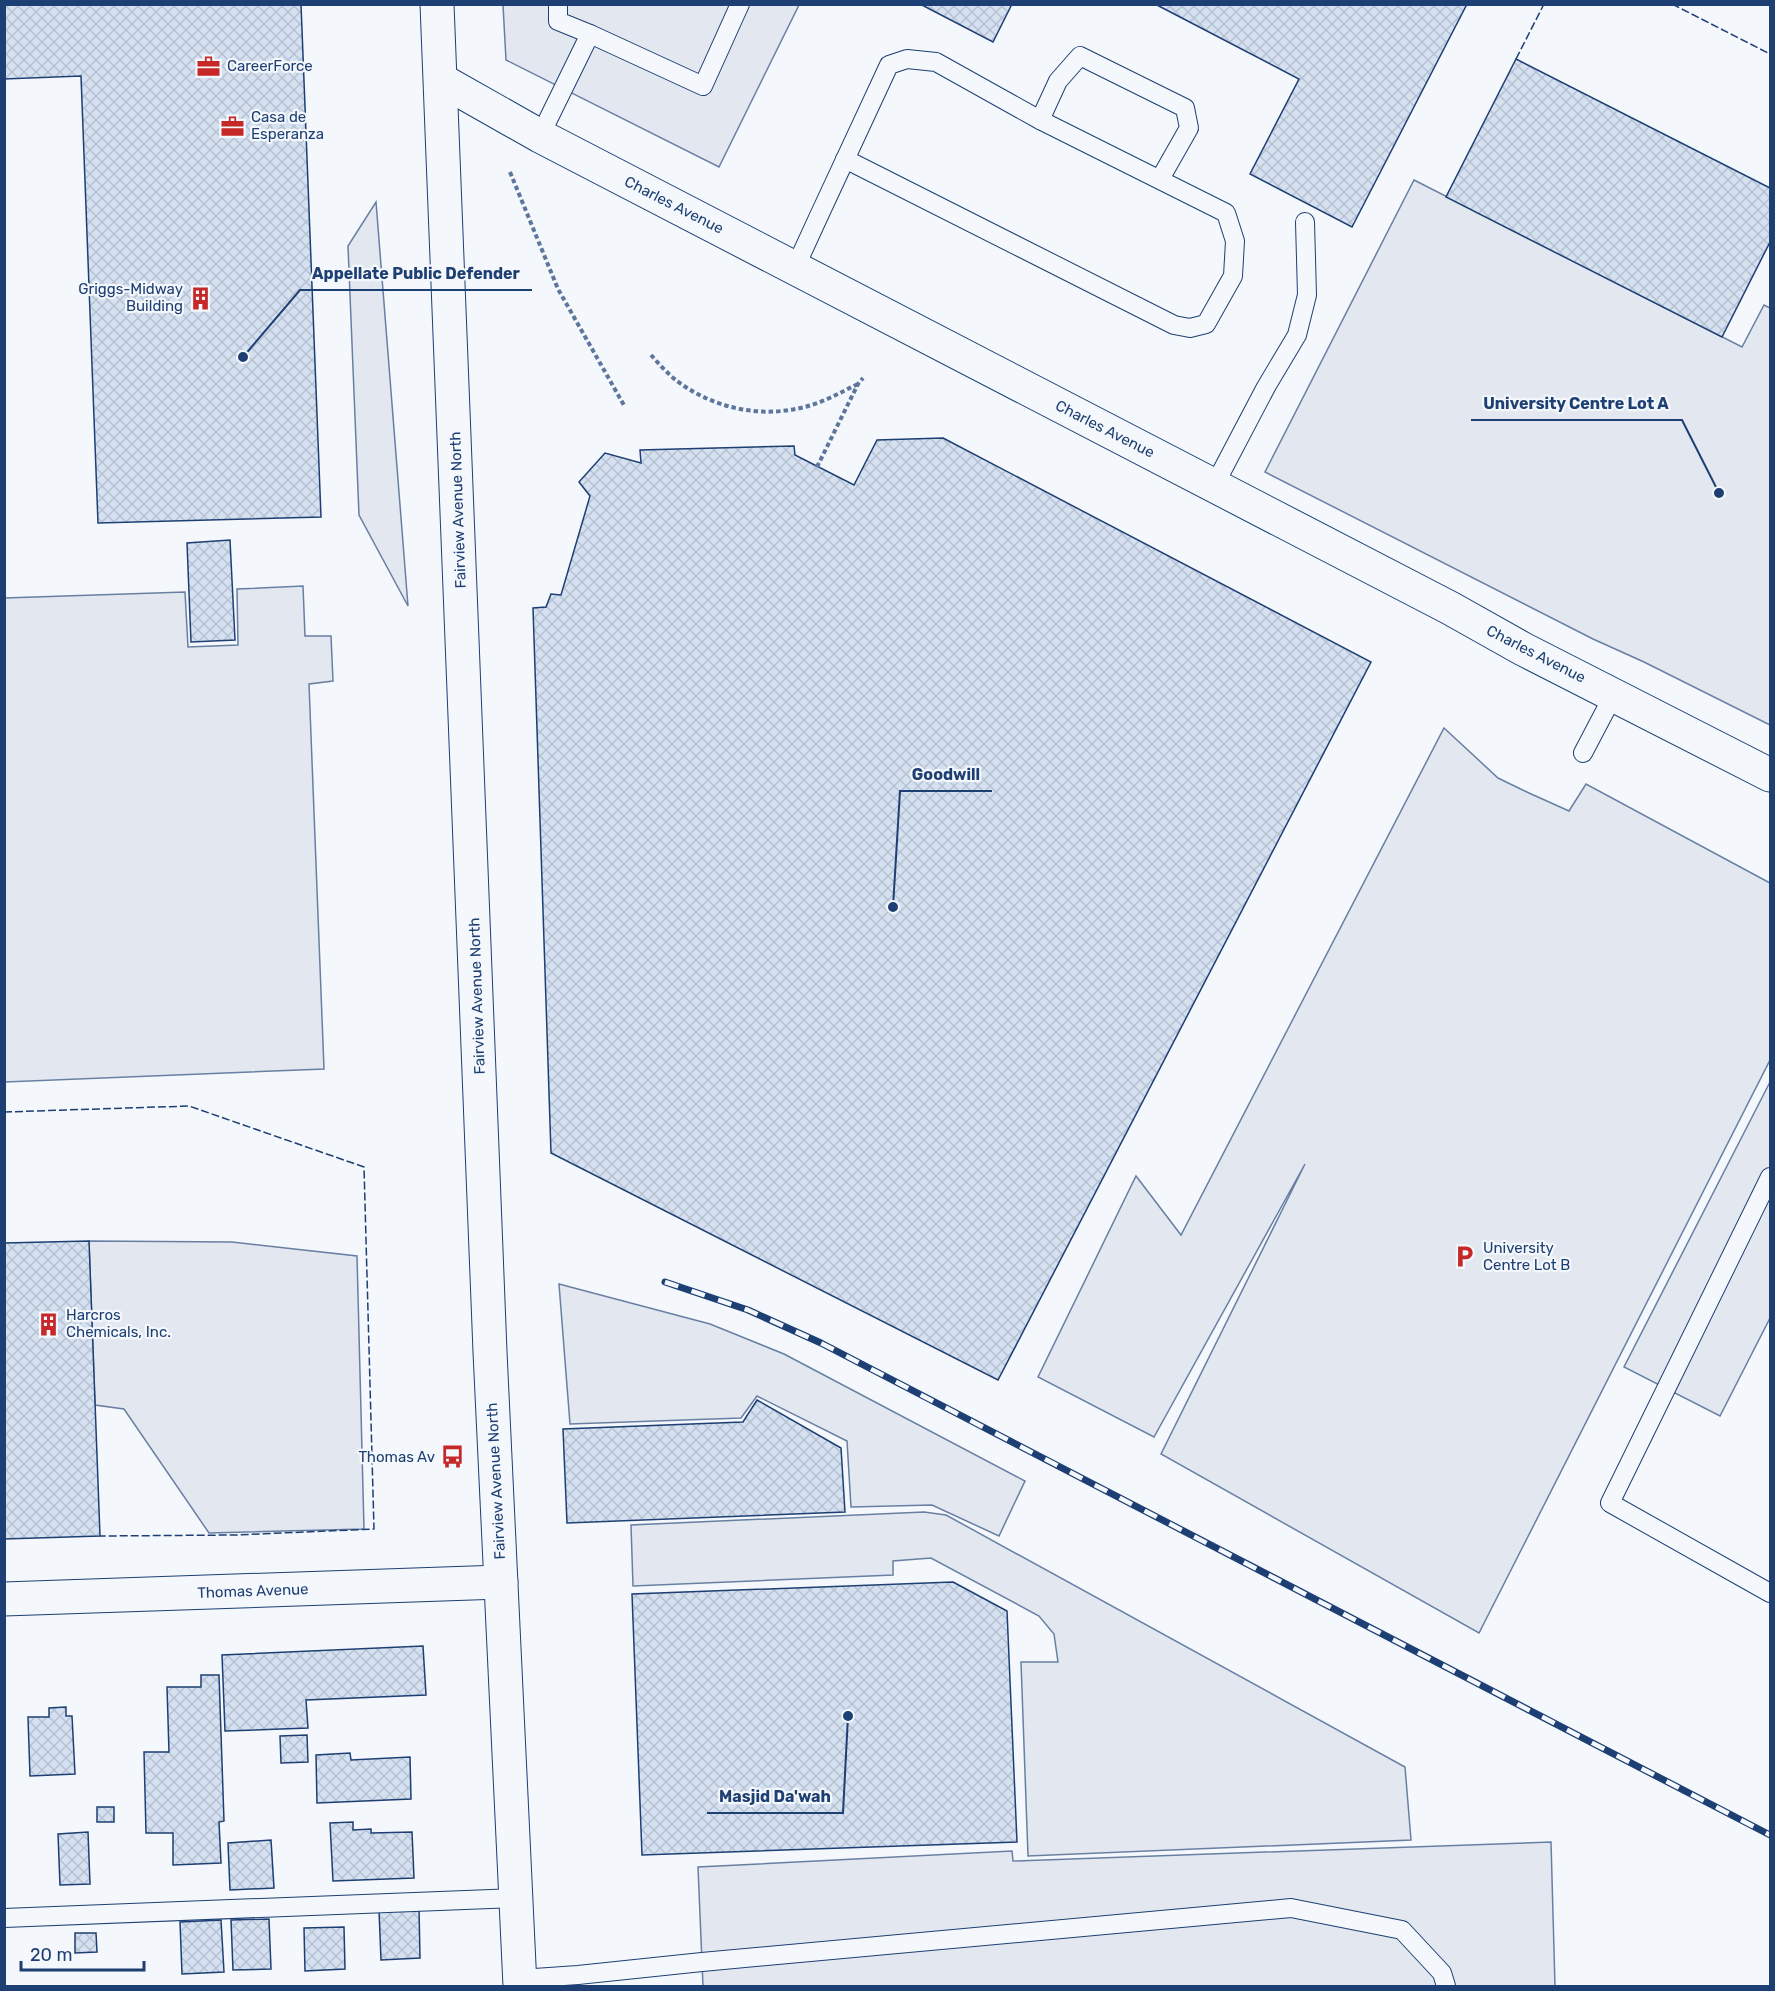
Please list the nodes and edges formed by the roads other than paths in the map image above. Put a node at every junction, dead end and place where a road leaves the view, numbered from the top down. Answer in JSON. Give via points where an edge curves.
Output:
{"nodes":[{"id":1,"x":437,"y":4,"type":"edge"},
{"id":2,"x":558,"y":4,"type":"edge"},
{"id":3,"x":740,"y":4,"type":"edge"},
{"id":4,"x":590,"y":34,"type":"junction"},
{"id":5,"x":441,"y":80,"type":"junction"},
{"id":6,"x":1040,"y":120,"type":"junction"},
{"id":7,"x":540,"y":136,"type":"junction"},
{"id":8,"x":845,"y":159,"type":"junction"},
{"id":9,"x":1160,"y":179,"type":"junction"},
{"id":10,"x":1305,"y":222,"type":"dead end"},
{"id":11,"x":795,"y":268,"type":"junction"},
{"id":12,"x":1214,"y":486,"type":"junction"},
{"id":13,"x":1614,"y":694,"type":"junction"},
{"id":14,"x":1583,"y":753,"type":"dead end"},
{"id":15,"x":1770,"y":775,"type":"edge"},
{"id":16,"x":1770,"y":1177,"type":"edge"},
{"id":17,"x":501,"y":1582,"type":"junction"},
{"id":18,"x":1770,"y":1593,"type":"edge"},
{"id":19,"x":4,"y":1599,"type":"edge"},
{"id":20,"x":514,"y":1898,"type":"junction"},
{"id":21,"x":4,"y":1918,"type":"edge"},
{"id":22,"x":520,"y":1983,"type":"edge"},
{"id":23,"x":1446,"y":1986,"type":"edge"}],
"edges":[{"from":1,"to":5,"type":"street","name":"Fairview Avenue North"},
{"from":2,"to":4,"type":"lane","via":[[558,21]]},
{"from":3,"to":4,"type":"lane","via":[[703,86]]},
{"from":4,"to":7,"type":"lane"},
{"from":5,"to":7,"type":"street","name":"Charles Avenue"},
{"from":5,"to":17,"type":"street","name":"Fairview Avenue North"},
{"from":6,"to":8,"type":"lane","via":[[936,62],[907,59],[889,64]]},
{"from":6,"to":9,"type":"lane"},
{"from":6,"to":9,"type":"lane","via":[[1058,81],[1080,56],[1185,108],[1190,128]]},
{"from":7,"to":11,"type":"street","name":"Charles Avenue"},
{"from":8,"to":9,"type":"lane","via":[[1174,325],[1190,328],[1206,324],[1233,276],[1235,241],[1226,213]]},
{"from":8,"to":11,"type":"lane"},
{"from":10,"to":12,"type":"lane","via":[[1307,295],[1297,335]]},
{"from":11,"to":12,"type":"street","name":"Charles Avenue"},
{"from":12,"to":13,"type":"street","name":"Charles Avenue"},
{"from":13,"to":14,"type":"lane"},
{"from":13,"to":15,"type":"street","name":"Charles Avenue"},
{"from":16,"to":18,"type":"lane","via":[[1610,1503]]},
{"from":17,"to":19,"type":"street","name":"Thomas Avenue"},
{"from":17,"to":20,"type":"street","name":"Fairview Avenue North"},
{"from":20,"to":21,"type":"lane"},
{"from":20,"to":22,"type":"street","name":"Fairview Avenue North"},
{"from":22,"to":23,"type":"lane","via":[[1291,1908],[1401,1930],[1442,1972]]}]}
